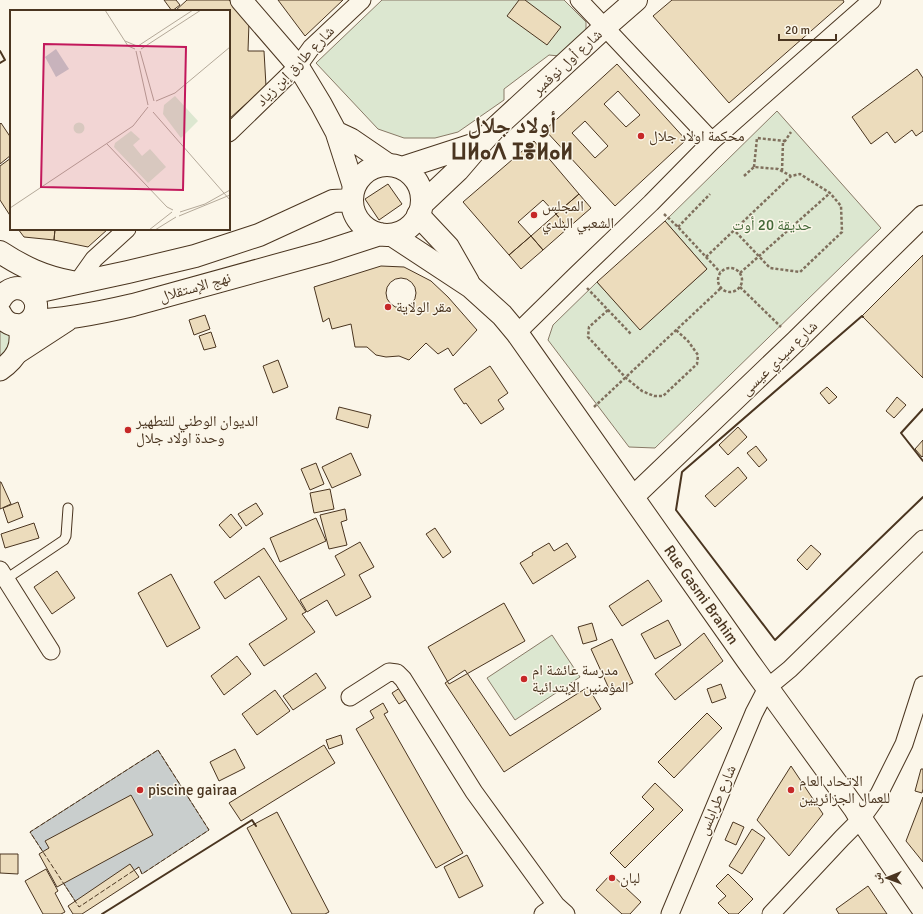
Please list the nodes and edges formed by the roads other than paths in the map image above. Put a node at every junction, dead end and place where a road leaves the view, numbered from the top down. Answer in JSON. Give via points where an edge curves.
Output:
{"nodes":[{"id":1,"x":241,"y":0,"type":"edge"},
{"id":2,"x":362,"y":0,"type":"edge"},
{"id":3,"x":579,"y":0,"type":"edge"},
{"id":4,"x":636,"y":0,"type":"edge"},
{"id":5,"x":862,"y":3,"type":"edge"},
{"id":6,"x":605,"y":27,"type":"junction"},
{"id":7,"x":298,"y":66,"type":"junction"},
{"id":8,"x":230,"y":132,"type":"edge"},
{"id":9,"x":336,"y":132,"type":"junction"},
{"id":10,"x":712,"y":141,"type":"junction"},
{"id":11,"x":482,"y":142,"type":"junction"},
{"id":12,"x":395,"y":166,"type":"junction"},
{"id":13,"x":353,"y":194,"type":"junction"},
{"id":14,"x":420,"y":210,"type":"junction"},
{"id":15,"x":923,"y":216,"type":"edge"},
{"id":16,"x":126,"y":230,"type":"edge"},
{"id":17,"x":386,"y":235,"type":"junction"},
{"id":18,"x":0,"y":252,"type":"edge"},
{"id":19,"x":0,"y":261,"type":"edge"},
{"id":20,"x":77,"y":283,"type":"junction"},
{"id":21,"x":471,"y":287,"type":"junction"},
{"id":22,"x":25,"y":291,"type":"junction"},
{"id":23,"x":0,"y":300,"type":"edge"},
{"id":24,"x":0,"y":313,"type":"edge"},
{"id":25,"x":71,"y":318,"type":"junction"},
{"id":26,"x":25,"y":323,"type":"junction"},
{"id":27,"x":517,"y":333,"type":"junction"},
{"id":28,"x":18,"y":352,"type":"junction"},
{"id":29,"x":0,"y":370,"type":"edge"},
{"id":30,"x":633,"y":498,"type":"junction"},
{"id":31,"x":68,"y":508,"type":"dead end"},
{"id":32,"x":923,"y":539,"type":"edge"},
{"id":33,"x":3,"y":574,"type":"edge"},
{"id":34,"x":51,"y":651,"type":"dead end"},
{"id":35,"x":923,"y":685,"type":"edge"},
{"id":36,"x":767,"y":688,"type":"junction"},
{"id":37,"x":350,"y":697,"type":"dead end"},
{"id":38,"x":861,"y":819,"type":"junction"},
{"id":39,"x":923,"y":910,"type":"edge"},
{"id":40,"x":555,"y":911,"type":"edge"},
{"id":41,"x":670,"y":914,"type":"edge"},
{"id":42,"x":771,"y":914,"type":"edge"}],
"edges":[{"from":1,"to":7,"type":"street"},
{"from":2,"to":7,"type":"street","name":"شارع طارق إبن زياد","via":[[311,48]]},
{"from":3,"to":6,"type":"street"},
{"from":4,"to":6,"type":"main road","name":"شارع أول نوفمبر"},
{"from":5,"to":10,"type":"street"},
{"from":6,"to":10,"type":"street"},
{"from":6,"to":11,"type":"main road","name":"شارع أول نوفمبر"},
{"from":7,"to":8,"type":"street","name":"شارع طارق إبن زياد"},
{"from":7,"to":9,"type":"street"},
{"from":9,"to":12,"type":"street"},
{"from":9,"to":13,"type":"street"},
{"from":10,"to":27,"type":"street","via":[[652,203]]},
{"from":11,"to":12,"type":"main road","name":"شارع أول نوفمبر"},
{"from":11,"to":14,"type":"main road","name":"شارع أول نوفمبر"},
{"from":12,"to":13,"type":"main road","via":[[378,166],[368,170],[359,178]]},
{"from":12,"to":14,"type":"main road","via":[[411,174],[418,183],[421,194]]},
{"from":13,"to":17,"type":"main road","via":[[353,209],[363,226]]},
{"from":13,"to":20,"type":"main road","name":"نهج الإستقلال","via":[[333,200],[259,235],[195,256]]},
{"from":14,"to":17,"type":"main road","via":[[412,224],[403,231]]},
{"from":14,"to":21,"type":"main road","name":"Rue Gasmi Brahim","via":[[448,247]]},
{"from":15,"to":30,"type":"street","name":"شارع سيدي عيسى"},
{"from":16,"to":20,"type":"street","via":[[94,259]]},
{"from":17,"to":21,"type":"main road","name":"Rue Gasmi Brahim"},
{"from":17,"to":25,"type":"main road","name":"نهج الإستقلال","via":[[133,305]]},
{"from":18,"to":20,"type":"main road","via":[[26,268]]},
{"from":19,"to":22,"type":"main road"},
{"from":20,"to":22,"type":"main road","name":"نهج الإستقلال"},
{"from":21,"to":27,"type":"main road","name":"Rue Gasmi Brahim","via":[[502,315]]},
{"from":22,"to":23,"type":"main road","name":"نهج الإستقلال","via":[[14,288]]},
{"from":22,"to":26,"type":"main road","via":[[34,298],[36,310],[34,316]]},
{"from":24,"to":26,"type":"main road","via":[[6,322],[13,325]]},
{"from":25,"to":26,"type":"main road","name":"نهج الإستقلال"},
{"from":25,"to":28,"type":"main road"},
{"from":26,"to":28,"type":"street"},
{"from":27,"to":30,"type":"main road","name":"Rue Gasmi Brahim"},
{"from":28,"to":29,"type":"street"},
{"from":30,"to":36,"type":"main road","name":"Rue Gasmi Brahim"},
{"from":31,"to":33,"type":"lane","via":[[64,540]]},
{"from":32,"to":36,"type":"street"},
{"from":33,"to":34,"type":"street"},
{"from":35,"to":38,"type":"street","via":[[904,744],[879,794]]},
{"from":36,"to":38,"type":"main road","name":"Rue Gasmi Brahim"},
{"from":36,"to":41,"type":"street","name":"شارع طرابلس","via":[[754,713]]},
{"from":37,"to":40,"type":"street","via":[[389,672],[397,673],[403,679],[474,792]]},
{"from":38,"to":39,"type":"main road","name":"Rue Gasmi Brahim"},
{"from":38,"to":42,"type":"street"}]}
